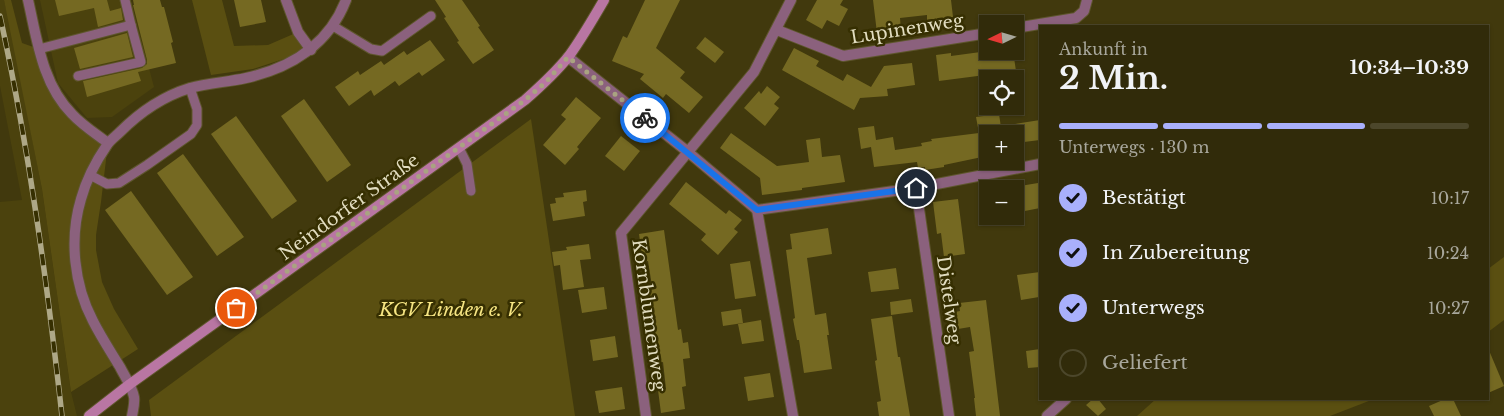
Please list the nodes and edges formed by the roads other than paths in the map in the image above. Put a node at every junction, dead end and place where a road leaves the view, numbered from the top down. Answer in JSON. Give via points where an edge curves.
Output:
{"nodes":[{"id":1,"x":28,"y":0,"type":"edge"},
{"id":2,"x":125,"y":0,"type":"edge"},
{"id":3,"x":286,"y":0,"type":"edge"},
{"id":4,"x":346,"y":0,"type":"edge"},
{"id":5,"x":604,"y":0,"type":"edge"},
{"id":6,"x":791,"y":0,"type":"edge"},
{"id":7,"x":1087,"y":0,"type":"edge"},
{"id":8,"x":431,"y":16,"type":"dead end"},
{"id":9,"x":131,"y":25,"type":"junction"},
{"id":10,"x":333,"y":26,"type":"junction"},
{"id":11,"x":1024,"y":27,"type":"edge"},
{"id":12,"x":777,"y":30,"type":"junction"},
{"id":13,"x":979,"y":34,"type":"edge"},
{"id":14,"x":39,"y":49,"type":"junction"},
{"id":15,"x":311,"y":50,"type":"junction"},
{"id":16,"x":568,"y":57,"type":"junction"},
{"id":17,"x":78,"y":76,"type":"dead end"},
{"id":18,"x":190,"y":88,"type":"junction"},
{"id":19,"x":108,"y":144,"type":"junction"},
{"id":20,"x":459,"y":148,"type":"junction"},
{"id":21,"x":688,"y":152,"type":"junction"},
{"id":22,"x":1039,"y":164,"type":"edge"},
{"id":23,"x":90,"y":175,"type":"junction"},
{"id":24,"x":916,"y":188,"type":"junction"},
{"id":25,"x":471,"y":191,"type":"dead end"},
{"id":26,"x":757,"y":210,"type":"junction"},
{"id":27,"x":130,"y":384,"type":"junction"},
{"id":28,"x":1065,"y":400,"type":"edge"},
{"id":29,"x":89,"y":416,"type":"edge"},
{"id":30,"x":132,"y":416,"type":"edge"},
{"id":31,"x":646,"y":416,"type":"edge"},
{"id":32,"x":793,"y":416,"type":"edge"},
{"id":33,"x":949,"y":416,"type":"edge"},
{"id":34,"x":1047,"y":416,"type":"edge"}],
"edges":[{"from":1,"to":14,"type":"street"},
{"from":2,"to":9,"type":"lane"},
{"from":3,"to":15,"type":"street","via":[[298,32]]},
{"from":4,"to":10,"type":"street"},
{"from":5,"to":16,"type":"street","name":"Neindorfer Straße"},
{"from":6,"to":12,"type":"street","name":"Kornblumenweg"},
{"from":7,"to":11,"type":"street","via":[[1084,11],[1076,18]]},
{"from":8,"to":10,"type":"lane","via":[[382,51],[371,49]]},
{"from":9,"to":14,"type":"lane"},
{"from":9,"to":17,"type":"lane","via":[[141,62]]},
{"from":10,"to":15,"type":"street"},
{"from":12,"to":13,"type":"street","name":"Lupinenweg","via":[[844,56]]},
{"from":12,"to":21,"type":"street","name":"Kornblumenweg","via":[[754,72]]},
{"from":14,"to":19,"type":"street","via":[[47,77],[58,98]]},
{"from":15,"to":18,"type":"street","via":[[268,72]]},
{"from":16,"to":20,"type":"street","name":"Neindorfer Straße","via":[[525,100]]},
{"from":16,"to":21,"type":"street"},
{"from":18,"to":19,"type":"street","via":[[156,103]]},
{"from":18,"to":23,"type":"lane","via":[[197,109],[197,125],[191,134],[119,183],[107,184]]},
{"from":19,"to":23,"type":"street"},
{"from":20,"to":25,"type":"lane"},
{"from":20,"to":27,"type":"street","name":"Neindorfer Straße"},
{"from":21,"to":26,"type":"street"},
{"from":21,"to":31,"type":"street","name":"Kornblumenweg","via":[[621,232]]},
{"from":22,"to":24,"type":"street"},
{"from":23,"to":27,"type":"street","via":[[76,221],[77,272],[92,320]]},
{"from":24,"to":26,"type":"street"},
{"from":24,"to":33,"type":"street","name":"Distelweg"},
{"from":26,"to":32,"type":"street"},
{"from":27,"to":29,"type":"street","name":"Neindorfer Straße"},
{"from":27,"to":30,"type":"street","via":[[134,399]]},
{"from":28,"to":34,"type":"street"}]}
